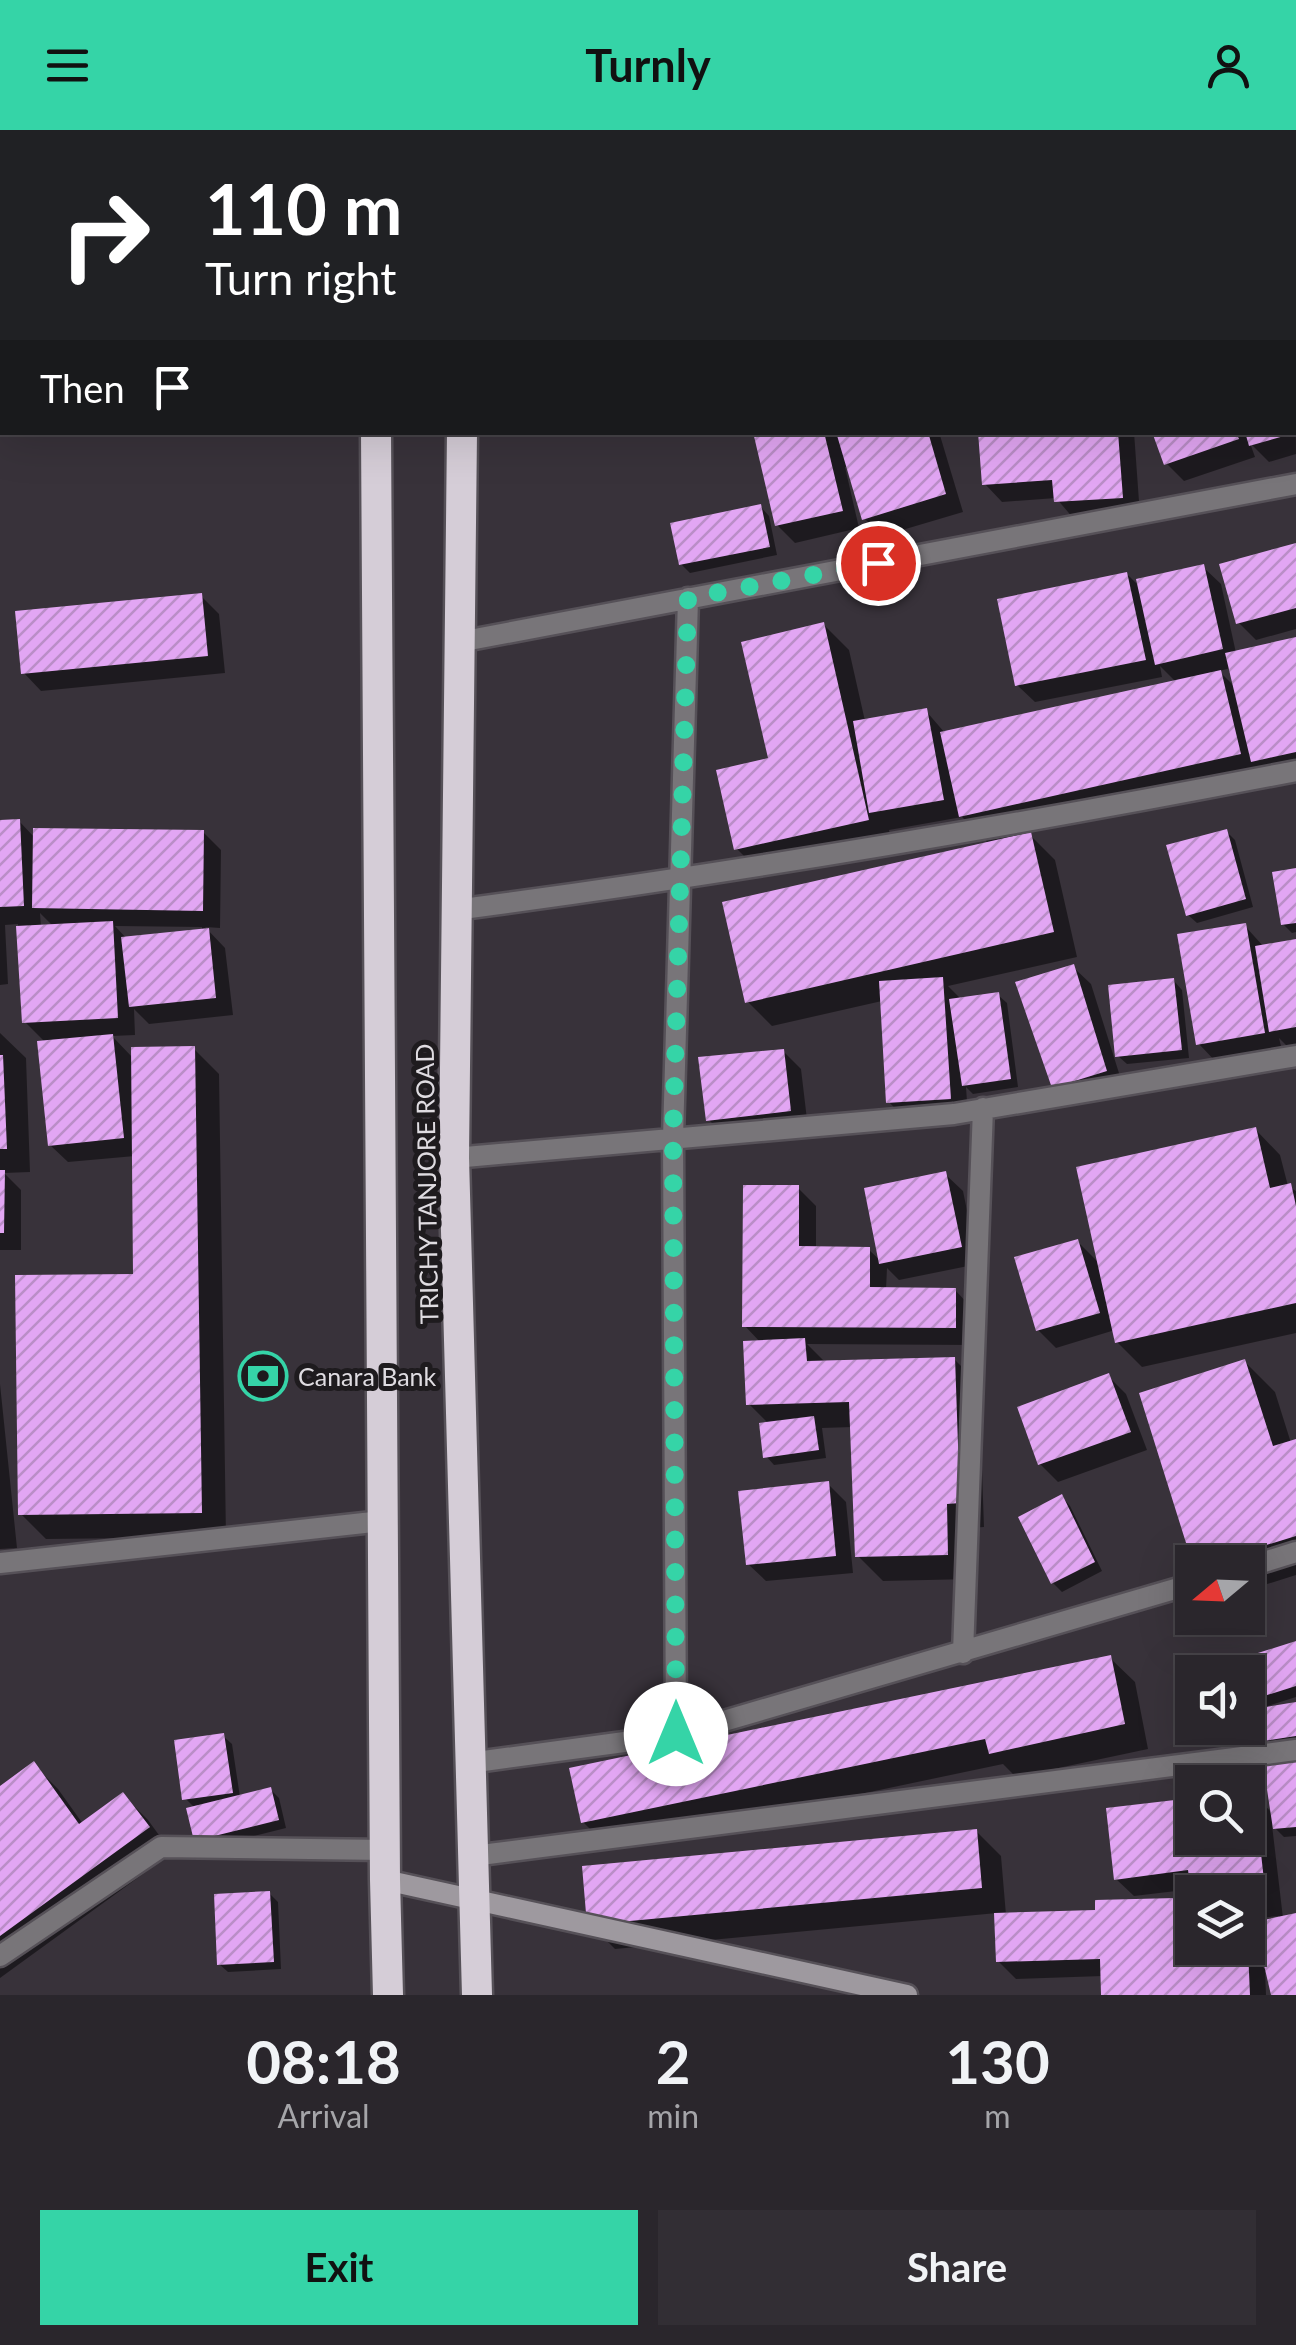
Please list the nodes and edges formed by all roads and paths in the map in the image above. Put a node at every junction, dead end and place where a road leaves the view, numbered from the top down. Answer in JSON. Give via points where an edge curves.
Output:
{"nodes":[{"id":1,"x":376,"y":435,"type":"edge"},
{"id":2,"x":462,"y":435,"type":"edge"},
{"id":3,"x":1296,"y":484,"type":"edge"},
{"id":4,"x":688,"y":598,"type":"junction"},
{"id":5,"x":459,"y":642,"type":"junction"},
{"id":6,"x":1296,"y":772,"type":"edge"},
{"id":7,"x":680,"y":880,"type":"junction"},
{"id":8,"x":455,"y":910,"type":"junction"},
{"id":9,"x":1296,"y":1056,"type":"edge"},
{"id":10,"x":984,"y":1108,"type":"junction"},
{"id":11,"x":673,"y":1138,"type":"junction"},
{"id":12,"x":454,"y":1158,"type":"junction"},
{"id":13,"x":382,"y":1521,"type":"junction"},
{"id":14,"x":1296,"y":1552,"type":"edge"},
{"id":15,"x":0,"y":1562,"type":"edge"},
{"id":16,"x":1265,"y":1562,"type":"edge"},
{"id":17,"x":1175,"y":1589,"type":"edge"},
{"id":18,"x":963,"y":1653,"type":"junction"},
{"id":19,"x":676,"y":1734,"type":"junction"},
{"id":20,"x":1296,"y":1750,"type":"edge"},
{"id":21,"x":469,"y":1763,"type":"junction"},
{"id":22,"x":473,"y":1856,"type":"junction"},
{"id":23,"x":385,"y":1865,"type":"junction"},
{"id":24,"x":472,"y":1902,"type":"junction"},
{"id":25,"x":0,"y":1956,"type":"edge"},
{"id":26,"x":388,"y":1995,"type":"edge"},
{"id":27,"x":477,"y":1995,"type":"edge"},
{"id":28,"x":907,"y":1995,"type":"edge"}],
"edges":[{"from":1,"to":13,"type":"highway","name":"TRICHY TANJORE ROAD"},
{"from":2,"to":5,"type":"highway","name":"TRICHY TANJORE ROAD"},
{"from":3,"to":4,"type":"street"},
{"from":4,"to":5,"type":"street"},
{"from":4,"to":7,"type":"street"},
{"from":5,"to":8,"type":"highway","name":"TRICHY TANJORE ROAD"},
{"from":6,"to":7,"type":"street"},
{"from":7,"to":8,"type":"street"},
{"from":7,"to":11,"type":"street"},
{"from":8,"to":12,"type":"highway","name":"TRICHY TANJORE ROAD"},
{"from":9,"to":10,"type":"street"},
{"from":10,"to":11,"type":"street"},
{"from":10,"to":18,"type":"street"},
{"from":11,"to":12,"type":"street"},
{"from":11,"to":19,"type":"street"},
{"from":12,"to":21,"type":"highway","name":"TRICHY TANJORE ROAD"},
{"from":13,"to":15,"type":"street"},
{"from":13,"to":23,"type":"highway","name":"TRICHY TANJORE ROAD"},
{"from":14,"to":16,"type":"street"},
{"from":17,"to":18,"type":"street"},
{"from":18,"to":19,"type":"street"},
{"from":19,"to":21,"type":"street"},
{"from":20,"to":22,"type":"street"},
{"from":21,"to":22,"type":"highway","name":"TRICHY TANJORE ROAD"},
{"from":22,"to":24,"type":"highway","name":"TRICHY TANJORE ROAD"},
{"from":23,"to":24,"type":"street"},
{"from":23,"to":25,"type":"street","via":[[161,1847]]},
{"from":23,"to":26,"type":"highway","name":"TRICHY TANJORE ROAD"},
{"from":24,"to":27,"type":"highway","name":"TRICHY TANJORE ROAD"},
{"from":24,"to":28,"type":"street"}]}
